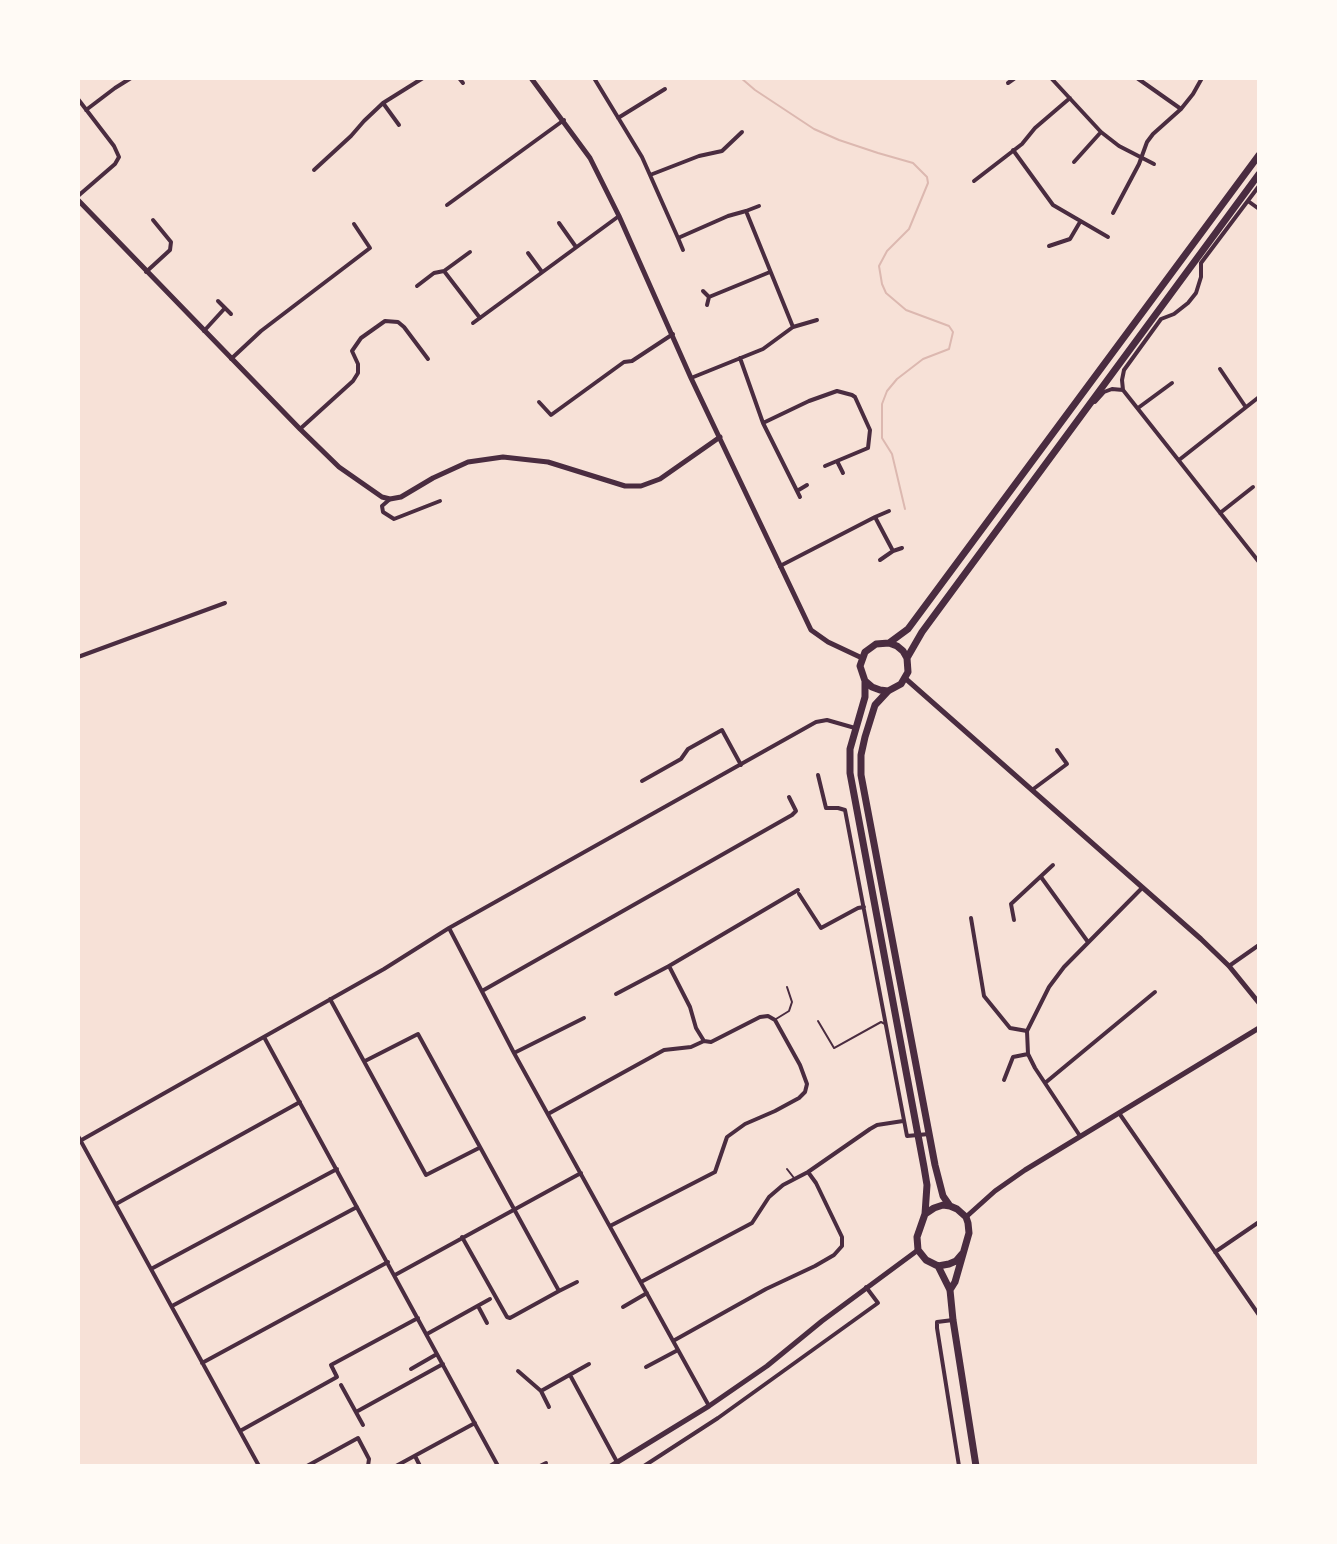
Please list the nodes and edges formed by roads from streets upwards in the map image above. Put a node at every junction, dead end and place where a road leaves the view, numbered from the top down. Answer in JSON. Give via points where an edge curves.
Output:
{"nodes":[{"id":1,"x":131,"y":78,"type":"edge"},
{"id":2,"x":423,"y":78,"type":"edge"},
{"id":3,"x":459,"y":78,"type":"edge"},
{"id":4,"x":594,"y":78,"type":"edge"},
{"id":5,"x":1015,"y":78,"type":"edge"},
{"id":6,"x":1051,"y":78,"type":"edge"},
{"id":7,"x":1137,"y":78,"type":"edge"},
{"id":8,"x":1202,"y":78,"type":"edge"},
{"id":9,"x":535,"y":79,"type":"edge"},
{"id":10,"x":463,"y":83,"type":"dead end"},
{"id":11,"x":1008,"y":83,"type":"dead end"},
{"id":12,"x":665,"y":89,"type":"dead end"},
{"id":13,"x":1070,"y":98,"type":"junction"},
{"id":14,"x":79,"y":102,"type":"edge"},
{"id":15,"x":383,"y":103,"type":"junction"},
{"id":16,"x":1181,"y":109,"type":"junction"},
{"id":17,"x":86,"y":110,"type":"junction"},
{"id":18,"x":618,"y":118,"type":"junction"},
{"id":19,"x":564,"y":120,"type":"junction"},
{"id":20,"x":399,"y":125,"type":"dead end"},
{"id":21,"x":742,"y":132,"type":"dead end"},
{"id":22,"x":1101,"y":132,"type":"junction"},
{"id":23,"x":1013,"y":150,"type":"junction"},
{"id":24,"x":1259,"y":155,"type":"edge"},
{"id":25,"x":1140,"y":157,"type":"junction"},
{"id":26,"x":1074,"y":162,"type":"dead end"},
{"id":27,"x":1154,"y":164,"type":"dead end"},
{"id":28,"x":314,"y":170,"type":"dead end"},
{"id":29,"x":1259,"y":174,"type":"edge"},
{"id":30,"x":650,"y":175,"type":"junction"},
{"id":31,"x":974,"y":181,"type":"dead end"},
{"id":32,"x":1259,"y":186,"type":"edge"},
{"id":33,"x":78,"y":198,"type":"edge"},
{"id":34,"x":1248,"y":201,"type":"junction"},
{"id":35,"x":447,"y":205,"type":"dead end"},
{"id":36,"x":759,"y":206,"type":"dead end"},
{"id":37,"x":1259,"y":209,"type":"edge"},
{"id":38,"x":746,"y":211,"type":"junction"},
{"id":39,"x":1113,"y":213,"type":"dead end"},
{"id":40,"x":619,"y":216,"type":"junction"},
{"id":41,"x":153,"y":220,"type":"dead end"},
{"id":42,"x":1080,"y":222,"type":"junction"},
{"id":43,"x":559,"y":223,"type":"dead end"},
{"id":44,"x":354,"y":224,"type":"dead end"},
{"id":45,"x":1108,"y":237,"type":"dead end"},
{"id":46,"x":678,"y":238,"type":"junction"},
{"id":47,"x":1049,"y":246,"type":"dead end"},
{"id":48,"x":576,"y":247,"type":"junction"},
{"id":49,"x":683,"y":250,"type":"dead end"},
{"id":50,"x":470,"y":252,"type":"dead end"},
{"id":51,"x":528,"y":253,"type":"dead end"},
{"id":52,"x":444,"y":271,"type":"junction"},
{"id":53,"x":146,"y":272,"type":"junction"},
{"id":54,"x":542,"y":272,"type":"junction"},
{"id":55,"x":770,"y":272,"type":"junction"},
{"id":56,"x":417,"y":286,"type":"dead end"},
{"id":57,"x":703,"y":291,"type":"dead end"},
{"id":58,"x":709,"y":297,"type":"junction"},
{"id":59,"x":218,"y":301,"type":"dead end"},
{"id":60,"x":707,"y":305,"type":"dead end"},
{"id":61,"x":225,"y":308,"type":"junction"},
{"id":62,"x":231,"y":314,"type":"dead end"},
{"id":63,"x":480,"y":318,"type":"junction"},
{"id":64,"x":817,"y":320,"type":"dead end"},
{"id":65,"x":473,"y":323,"type":"dead end"},
{"id":66,"x":793,"y":327,"type":"junction"},
{"id":67,"x":204,"y":331,"type":"junction"},
{"id":68,"x":673,"y":334,"type":"junction"},
{"id":69,"x":740,"y":358,"type":"junction"},
{"id":70,"x":231,"y":359,"type":"junction"},
{"id":71,"x":428,"y":359,"type":"dead end"},
{"id":72,"x":1220,"y":369,"type":"dead end"},
{"id":73,"x":691,"y":378,"type":"junction"},
{"id":74,"x":1172,"y":383,"type":"dead end"},
{"id":75,"x":1123,"y":390,"type":"junction"},
{"id":76,"x":1258,"y":400,"type":"edge"},
{"id":77,"x":539,"y":402,"type":"dead end"},
{"id":78,"x":1246,"y":407,"type":"junction"},
{"id":79,"x":1138,"y":408,"type":"junction"},
{"id":80,"x":1084,"y":409,"type":"junction"},
{"id":81,"x":763,"y":423,"type":"junction"},
{"id":82,"x":300,"y":429,"type":"junction"},
{"id":83,"x":720,"y":437,"type":"junction"},
{"id":84,"x":1179,"y":460,"type":"junction"},
{"id":85,"x":837,"y":461,"type":"junction"},
{"id":86,"x":825,"y":466,"type":"dead end"},
{"id":87,"x":843,"y":473,"type":"dead end"},
{"id":88,"x":807,"y":485,"type":"dead end"},
{"id":89,"x":1253,"y":487,"type":"dead end"},
{"id":90,"x":390,"y":499,"type":"junction"},
{"id":91,"x":440,"y":501,"type":"dead end"},
{"id":92,"x":889,"y":511,"type":"dead end"},
{"id":93,"x":1220,"y":513,"type":"junction"},
{"id":94,"x":875,"y":517,"type":"junction"},
{"id":95,"x":902,"y":548,"type":"dead end"},
{"id":96,"x":1259,"y":549,"type":"edge"},
{"id":97,"x":893,"y":551,"type":"junction"},
{"id":98,"x":1253,"y":554,"type":"junction"},
{"id":99,"x":880,"y":560,"type":"dead end"},
{"id":100,"x":1259,"y":562,"type":"edge"},
{"id":101,"x":780,"y":566,"type":"junction"},
{"id":102,"x":225,"y":603,"type":"dead end"},
{"id":103,"x":889,"y":643,"type":"junction"},
{"id":104,"x":78,"y":657,"type":"edge"},
{"id":105,"x":862,"y":658,"type":"junction"},
{"id":106,"x":907,"y":658,"type":"junction"},
{"id":107,"x":906,"y":679,"type":"junction"},
{"id":108,"x":865,"y":681,"type":"junction"},
{"id":109,"x":888,"y":691,"type":"junction"},
{"id":110,"x":855,"y":728,"type":"junction"},
{"id":111,"x":1057,"y":750,"type":"dead end"},
{"id":112,"x":741,"y":765,"type":"junction"},
{"id":113,"x":818,"y":775,"type":"dead end"},
{"id":114,"x":642,"y":781,"type":"dead end"},
{"id":115,"x":1032,"y":790,"type":"junction"},
{"id":116,"x":789,"y":797,"type":"dead end"},
{"id":117,"x":868,"y":809,"type":"junction"},
{"id":118,"x":856,"y":811,"type":"junction"},
{"id":119,"x":847,"y":818,"type":"junction"},
{"id":120,"x":1053,"y":865,"type":"dead end"},
{"id":121,"x":1041,"y":877,"type":"junction"},
{"id":122,"x":882,"y":883,"type":"junction"},
{"id":123,"x":870,"y":885,"type":"junction"},
{"id":124,"x":1142,"y":888,"type":"junction"},
{"id":125,"x":865,"y":907,"type":"junction"},
{"id":126,"x":971,"y":918,"type":"dead end"},
{"id":127,"x":1014,"y":920,"type":"dead end"},
{"id":128,"x":449,"y":928,"type":"junction"},
{"id":129,"x":821,"y":928,"type":"junction"},
{"id":130,"x":824,"y":935,"type":"dead end"},
{"id":131,"x":1088,"y":942,"type":"junction"},
{"id":132,"x":1259,"y":945,"type":"edge"},
{"id":133,"x":669,"y":966,"type":"junction"},
{"id":134,"x":1229,"y":966,"type":"junction"},
{"id":135,"x":482,"y":991,"type":"junction"},
{"id":136,"x":1155,"y":992,"type":"dead end"},
{"id":137,"x":616,"y":994,"type":"dead end"},
{"id":138,"x":330,"y":999,"type":"junction"},
{"id":139,"x":1259,"y":1003,"type":"edge"},
{"id":140,"x":584,"y":1018,"type":"dead end"},
{"id":141,"x":1259,"y":1028,"type":"edge"},
{"id":142,"x":1027,"y":1031,"type":"junction"},
{"id":143,"x":264,"y":1037,"type":"junction"},
{"id":144,"x":704,"y":1041,"type":"junction"},
{"id":145,"x":514,"y":1053,"type":"junction"},
{"id":146,"x":1028,"y":1054,"type":"junction"},
{"id":147,"x":365,"y":1061,"type":"junction"},
{"id":148,"x":1004,"y":1080,"type":"dead end"},
{"id":149,"x":1045,"y":1083,"type":"junction"},
{"id":150,"x":300,"y":1102,"type":"junction"},
{"id":151,"x":1119,"y":1112,"type":"junction"},
{"id":152,"x":548,"y":1114,"type":"junction"},
{"id":153,"x":904,"y":1121,"type":"junction"},
{"id":154,"x":929,"y":1134,"type":"junction"},
{"id":155,"x":918,"y":1136,"type":"junction"},
{"id":156,"x":1080,"y":1136,"type":"junction"},
{"id":157,"x":79,"y":1139,"type":"edge"},
{"id":158,"x":479,"y":1148,"type":"junction"},
{"id":159,"x":337,"y":1169,"type":"junction"},
{"id":160,"x":808,"y":1172,"type":"junction"},
{"id":161,"x":581,"y":1173,"type":"junction"},
{"id":162,"x":116,"y":1204,"type":"junction"},
{"id":163,"x":950,"y":1206,"type":"junction"},
{"id":164,"x":357,"y":1207,"type":"junction"},
{"id":165,"x":515,"y":1209,"type":"junction"},
{"id":166,"x":925,"y":1214,"type":"junction"},
{"id":167,"x":966,"y":1217,"type":"junction"},
{"id":168,"x":1259,"y":1222,"type":"edge"},
{"id":169,"x":610,"y":1226,"type":"junction"},
{"id":170,"x":462,"y":1237,"type":"junction"},
{"id":171,"x":918,"y":1250,"type":"junction"},
{"id":172,"x":1215,"y":1252,"type":"junction"},
{"id":173,"x":962,"y":1254,"type":"junction"},
{"id":174,"x":388,"y":1262,"type":"junction"},
{"id":175,"x":938,"y":1266,"type":"junction"},
{"id":176,"x":151,"y":1269,"type":"junction"},
{"id":177,"x":395,"y":1275,"type":"junction"},
{"id":178,"x":577,"y":1282,"type":"dead end"},
{"id":179,"x":641,"y":1282,"type":"junction"},
{"id":180,"x":866,"y":1287,"type":"junction"},
{"id":181,"x":950,"y":1290,"type":"junction"},
{"id":182,"x":559,"y":1291,"type":"junction"},
{"id":183,"x":647,"y":1293,"type":"junction"},
{"id":184,"x":490,"y":1299,"type":"dead end"},
{"id":185,"x":478,"y":1306,"type":"junction"},
{"id":186,"x":171,"y":1307,"type":"junction"},
{"id":187,"x":623,"y":1307,"type":"dead end"},
{"id":188,"x":1259,"y":1315,"type":"edge"},
{"id":189,"x":418,"y":1318,"type":"junction"},
{"id":190,"x":953,"y":1320,"type":"junction"},
{"id":191,"x":487,"y":1323,"type":"dead end"},
{"id":192,"x":427,"y":1334,"type":"junction"},
{"id":193,"x":673,"y":1341,"type":"junction"},
{"id":194,"x":678,"y":1350,"type":"junction"},
{"id":195,"x":437,"y":1354,"type":"junction"},
{"id":196,"x":202,"y":1363,"type":"junction"},
{"id":197,"x":443,"y":1364,"type":"junction"},
{"id":198,"x":589,"y":1364,"type":"dead end"},
{"id":199,"x":646,"y":1367,"type":"dead end"},
{"id":200,"x":411,"y":1369,"type":"dead end"},
{"id":201,"x":518,"y":1371,"type":"dead end"},
{"id":202,"x":570,"y":1375,"type":"junction"},
{"id":203,"x":341,"y":1385,"type":"dead end"},
{"id":204,"x":541,"y":1391,"type":"junction"},
{"id":205,"x":709,"y":1406,"type":"junction"},
{"id":206,"x":549,"y":1407,"type":"dead end"},
{"id":207,"x":356,"y":1412,"type":"junction"},
{"id":208,"x":475,"y":1423,"type":"junction"},
{"id":209,"x":363,"y":1425,"type":"dead end"},
{"id":210,"x":240,"y":1431,"type":"junction"},
{"id":211,"x":415,"y":1456,"type":"junction"},
{"id":212,"x":617,"y":1462,"type":"junction"},
{"id":213,"x":546,"y":1463,"type":"dead end"},
{"id":214,"x":259,"y":1466,"type":"edge"},
{"id":215,"x":307,"y":1466,"type":"edge"},
{"id":216,"x":368,"y":1466,"type":"edge"},
{"id":217,"x":396,"y":1466,"type":"edge"},
{"id":218,"x":420,"y":1466,"type":"edge"},
{"id":219,"x":498,"y":1466,"type":"edge"},
{"id":220,"x":540,"y":1466,"type":"edge"},
{"id":221,"x":611,"y":1466,"type":"edge"},
{"id":222,"x":644,"y":1466,"type":"edge"},
{"id":223,"x":959,"y":1466,"type":"edge"},
{"id":224,"x":976,"y":1466,"type":"edge"}],
"edges":[{"from":1,"to":17,"type":"street"},
{"from":2,"to":15,"type":"street"},
{"from":3,"to":10,"type":"street"},
{"from":4,"to":18,"type":"street"},
{"from":5,"to":11,"type":"street"},
{"from":6,"to":13,"type":"street"},
{"from":7,"to":16,"type":"street"},
{"from":8,"to":16,"type":"street"},
{"from":9,"to":19,"type":"street"},
{"from":12,"to":18,"type":"street"},
{"from":13,"to":22,"type":"street"},
{"from":13,"to":23,"type":"street"},
{"from":14,"to":17,"type":"street"},
{"from":15,"to":20,"type":"street"},
{"from":15,"to":28,"type":"street"},
{"from":16,"to":25,"type":"street","via":[[1153,134]]},
{"from":17,"to":33,"type":"street","via":[[119,157]]},
{"from":18,"to":30,"type":"street"},
{"from":19,"to":35,"type":"street"},
{"from":19,"to":40,"type":"street"},
{"from":21,"to":30,"type":"street","via":[[722,151]]},
{"from":22,"to":25,"type":"street"},
{"from":22,"to":26,"type":"street"},
{"from":23,"to":31,"type":"street"},
{"from":23,"to":42,"type":"street","via":[[1053,205]]},
{"from":24,"to":103,"type":"highway","via":[[908,629]]},
{"from":25,"to":27,"type":"street"},
{"from":25,"to":39,"type":"street"},
{"from":29,"to":80,"type":"highway"},
{"from":30,"to":46,"type":"street"},
{"from":32,"to":34,"type":"street"},
{"from":33,"to":53,"type":"street"},
{"from":34,"to":37,"type":"street"},
{"from":34,"to":75,"type":"street","via":[[1201,263],[1196,293],[1161,319],[1124,370]]},
{"from":36,"to":38,"type":"street"},
{"from":38,"to":46,"type":"street"},
{"from":38,"to":55,"type":"street"},
{"from":40,"to":48,"type":"street"},
{"from":40,"to":68,"type":"street"},
{"from":41,"to":53,"type":"street","via":[[171,242],[170,250]]},
{"from":42,"to":45,"type":"street"},
{"from":42,"to":47,"type":"street","via":[[1070,239]]},
{"from":43,"to":48,"type":"street"},
{"from":44,"to":70,"type":"street","via":[[370,248]]},
{"from":46,"to":49,"type":"street"},
{"from":48,"to":54,"type":"street"},
{"from":50,"to":52,"type":"street"},
{"from":51,"to":54,"type":"street"},
{"from":52,"to":56,"type":"street"},
{"from":52,"to":63,"type":"street"},
{"from":53,"to":67,"type":"street"},
{"from":54,"to":63,"type":"street"},
{"from":55,"to":58,"type":"street"},
{"from":55,"to":66,"type":"street"},
{"from":57,"to":58,"type":"street"},
{"from":58,"to":60,"type":"street"},
{"from":59,"to":61,"type":"street"},
{"from":61,"to":62,"type":"street"},
{"from":61,"to":67,"type":"street"},
{"from":63,"to":65,"type":"street"},
{"from":64,"to":66,"type":"street"},
{"from":66,"to":69,"type":"street"},
{"from":67,"to":70,"type":"street"},
{"from":68,"to":73,"type":"street"},
{"from":68,"to":77,"type":"street","via":[[551,415]]},
{"from":69,"to":73,"type":"street"},
{"from":69,"to":81,"type":"street"},
{"from":70,"to":82,"type":"street"},
{"from":71,"to":82,"type":"street","via":[[404,327],[385,321],[352,351],[358,364],[353,381]]},
{"from":72,"to":78,"type":"street"},
{"from":73,"to":83,"type":"street"},
{"from":74,"to":79,"type":"street"},
{"from":75,"to":79,"type":"street"},
{"from":75,"to":80,"type":"street","via":[[1104,392]]},
{"from":76,"to":78,"type":"street"},
{"from":78,"to":84,"type":"street"},
{"from":79,"to":84,"type":"street"},
{"from":80,"to":106,"type":"highway"},
{"from":81,"to":85,"type":"street","via":[[837,391],[849,393],[870,430],[868,448]]},
{"from":81,"to":88,"type":"street","via":[[799,494]]},
{"from":82,"to":90,"type":"street","via":[[339,467]]},
{"from":83,"to":90,"type":"street","via":[[660,479],[641,486],[548,462],[503,457],[468,462]]},
{"from":83,"to":101,"type":"street"},
{"from":84,"to":93,"type":"street"},
{"from":85,"to":86,"type":"street"},
{"from":85,"to":87,"type":"street"},
{"from":89,"to":93,"type":"street"},
{"from":90,"to":91,"type":"street","via":[[383,512],[394,519]]},
{"from":92,"to":94,"type":"street"},
{"from":93,"to":98,"type":"street"},
{"from":94,"to":97,"type":"street"},
{"from":94,"to":101,"type":"street"},
{"from":95,"to":97,"type":"street"},
{"from":96,"to":98,"type":"street"},
{"from":97,"to":99,"type":"street"},
{"from":98,"to":100,"type":"street"},
{"from":101,"to":105,"type":"street","via":[[811,630]]},
{"from":102,"to":104,"type":"street"},
{"from":103,"to":105,"type":"highway","via":[[870,647]]},
{"from":103,"to":106,"type":"highway"},
{"from":105,"to":108,"type":"highway"},
{"from":106,"to":107,"type":"highway"},
{"from":107,"to":109,"type":"highway"},
{"from":107,"to":115,"type":"street"},
{"from":108,"to":109,"type":"highway"},
{"from":108,"to":110,"type":"highway"},
{"from":109,"to":117,"type":"highway","via":[[875,705],[863,746],[861,775]]},
{"from":110,"to":112,"type":"street","via":[[816,722]]},
{"from":110,"to":118,"type":"highway","via":[[849,763]]},
{"from":111,"to":115,"type":"street","via":[[1067,764]]},
{"from":112,"to":114,"type":"street","via":[[722,730]]},
{"from":112,"to":128,"type":"street"},
{"from":113,"to":119,"type":"street","via":[[826,808],[845,810]]},
{"from":115,"to":124,"type":"street"},
{"from":116,"to":135,"type":"street","via":[[796,811],[785,819]]},
{"from":117,"to":118,"type":"street"},
{"from":117,"to":122,"type":"highway"},
{"from":118,"to":119,"type":"street"},
{"from":118,"to":123,"type":"highway"},
{"from":119,"to":125,"type":"street"},
{"from":120,"to":121,"type":"street"},
{"from":121,"to":127,"type":"street","via":[[1011,904]]},
{"from":121,"to":131,"type":"street"},
{"from":122,"to":123,"type":"highway"},
{"from":122,"to":154,"type":"highway"},
{"from":123,"to":155,"type":"highway"},
{"from":124,"to":131,"type":"street"},
{"from":124,"to":134,"type":"street"},
{"from":125,"to":129,"type":"street"},
{"from":125,"to":153,"type":"street"},
{"from":126,"to":142,"type":"street","via":[[984,996],[1010,1028]]},
{"from":128,"to":135,"type":"street"},
{"from":128,"to":138,"type":"street"},
{"from":129,"to":130,"type":"street"},
{"from":129,"to":133,"type":"street","via":[[798,892]]},
{"from":131,"to":142,"type":"street","via":[[1049,987]]},
{"from":132,"to":134,"type":"street"},
{"from":133,"to":137,"type":"street"},
{"from":133,"to":144,"type":"street"},
{"from":134,"to":139,"type":"street"},
{"from":135,"to":145,"type":"street"},
{"from":136,"to":149,"type":"street"},
{"from":138,"to":143,"type":"street"},
{"from":138,"to":147,"type":"street"},
{"from":140,"to":145,"type":"street"},
{"from":141,"to":151,"type":"street"},
{"from":142,"to":146,"type":"street"},
{"from":143,"to":150,"type":"street"},
{"from":143,"to":157,"type":"street"},
{"from":144,"to":152,"type":"street","via":[[664,1050]]},
{"from":144,"to":169,"type":"street","via":[[768,1016],[804,1075],[805,1092],[727,1137],[715,1172]]},
{"from":145,"to":152,"type":"street"},
{"from":146,"to":148,"type":"street","via":[[1013,1057]]},
{"from":146,"to":149,"type":"street"},
{"from":147,"to":158,"type":"street","via":[[418,1034]]},
{"from":147,"to":158,"type":"street","via":[[426,1175]]},
{"from":149,"to":156,"type":"street"},
{"from":150,"to":159,"type":"street"},
{"from":150,"to":162,"type":"street"},
{"from":151,"to":156,"type":"street"},
{"from":151,"to":172,"type":"street"},
{"from":152,"to":161,"type":"street"},
{"from":153,"to":155,"type":"street","via":[[907,1136]]},
{"from":153,"to":160,"type":"street","via":[[877,1125]]},
{"from":154,"to":155,"type":"street"},
{"from":154,"to":163,"type":"highway"},
{"from":155,"to":166,"type":"highway","via":[[927,1185]]},
{"from":156,"to":167,"type":"street","via":[[995,1191]]},
{"from":157,"to":162,"type":"street"},
{"from":158,"to":165,"type":"street"},
{"from":159,"to":164,"type":"street"},
{"from":159,"to":176,"type":"street"},
{"from":160,"to":179,"type":"street","via":[[769,1197],[752,1223]]},
{"from":160,"to":193,"type":"street","via":[[842,1246],[815,1266]]},
{"from":161,"to":165,"type":"street"},
{"from":161,"to":169,"type":"street"},
{"from":162,"to":176,"type":"street"},
{"from":163,"to":166,"type":"highway"},
{"from":163,"to":167,"type":"highway"},
{"from":164,"to":174,"type":"street"},
{"from":164,"to":186,"type":"street"},
{"from":165,"to":170,"type":"street"},
{"from":165,"to":182,"type":"street"},
{"from":166,"to":171,"type":"highway"},
{"from":167,"to":173,"type":"highway","via":[[969,1233]]},
{"from":168,"to":172,"type":"street"},
{"from":169,"to":179,"type":"street"},
{"from":170,"to":177,"type":"street"},
{"from":170,"to":182,"type":"street","via":[[507,1317]]},
{"from":171,"to":175,"type":"highway"},
{"from":171,"to":180,"type":"street"},
{"from":172,"to":188,"type":"street"},
{"from":173,"to":175,"type":"highway"},
{"from":173,"to":181,"type":"highway"},
{"from":174,"to":177,"type":"street"},
{"from":174,"to":196,"type":"street"},
{"from":175,"to":181,"type":"highway"},
{"from":176,"to":186,"type":"street"},
{"from":177,"to":189,"type":"street"},
{"from":178,"to":182,"type":"street"},
{"from":179,"to":183,"type":"street"},
{"from":180,"to":205,"type":"street"},
{"from":180,"to":222,"type":"street","via":[[878,1303]]},
{"from":181,"to":190,"type":"highway"},
{"from":183,"to":187,"type":"street"},
{"from":183,"to":193,"type":"street"},
{"from":184,"to":185,"type":"street"},
{"from":185,"to":191,"type":"street"},
{"from":185,"to":192,"type":"street"},
{"from":186,"to":196,"type":"street"},
{"from":189,"to":192,"type":"street"},
{"from":189,"to":210,"type":"street","via":[[331,1365],[337,1377]]},
{"from":190,"to":223,"type":"street","via":[[937,1322],[937,1328]]},
{"from":190,"to":224,"type":"highway"},
{"from":192,"to":195,"type":"street"},
{"from":193,"to":194,"type":"street"},
{"from":194,"to":199,"type":"street"},
{"from":194,"to":205,"type":"street"},
{"from":195,"to":197,"type":"street"},
{"from":195,"to":200,"type":"street"},
{"from":196,"to":210,"type":"street"},
{"from":197,"to":207,"type":"street"},
{"from":197,"to":208,"type":"street"},
{"from":198,"to":202,"type":"street"},
{"from":201,"to":204,"type":"street"},
{"from":202,"to":204,"type":"street"},
{"from":202,"to":212,"type":"street"},
{"from":203,"to":207,"type":"street"},
{"from":204,"to":206,"type":"street"},
{"from":205,"to":212,"type":"street"},
{"from":207,"to":209,"type":"street"},
{"from":208,"to":211,"type":"street"},
{"from":208,"to":219,"type":"street"},
{"from":210,"to":214,"type":"street"},
{"from":211,"to":217,"type":"street"},
{"from":211,"to":218,"type":"street"},
{"from":212,"to":221,"type":"street"},
{"from":213,"to":220,"type":"street"},
{"from":215,"to":216,"type":"street","via":[[358,1438]]}]}
